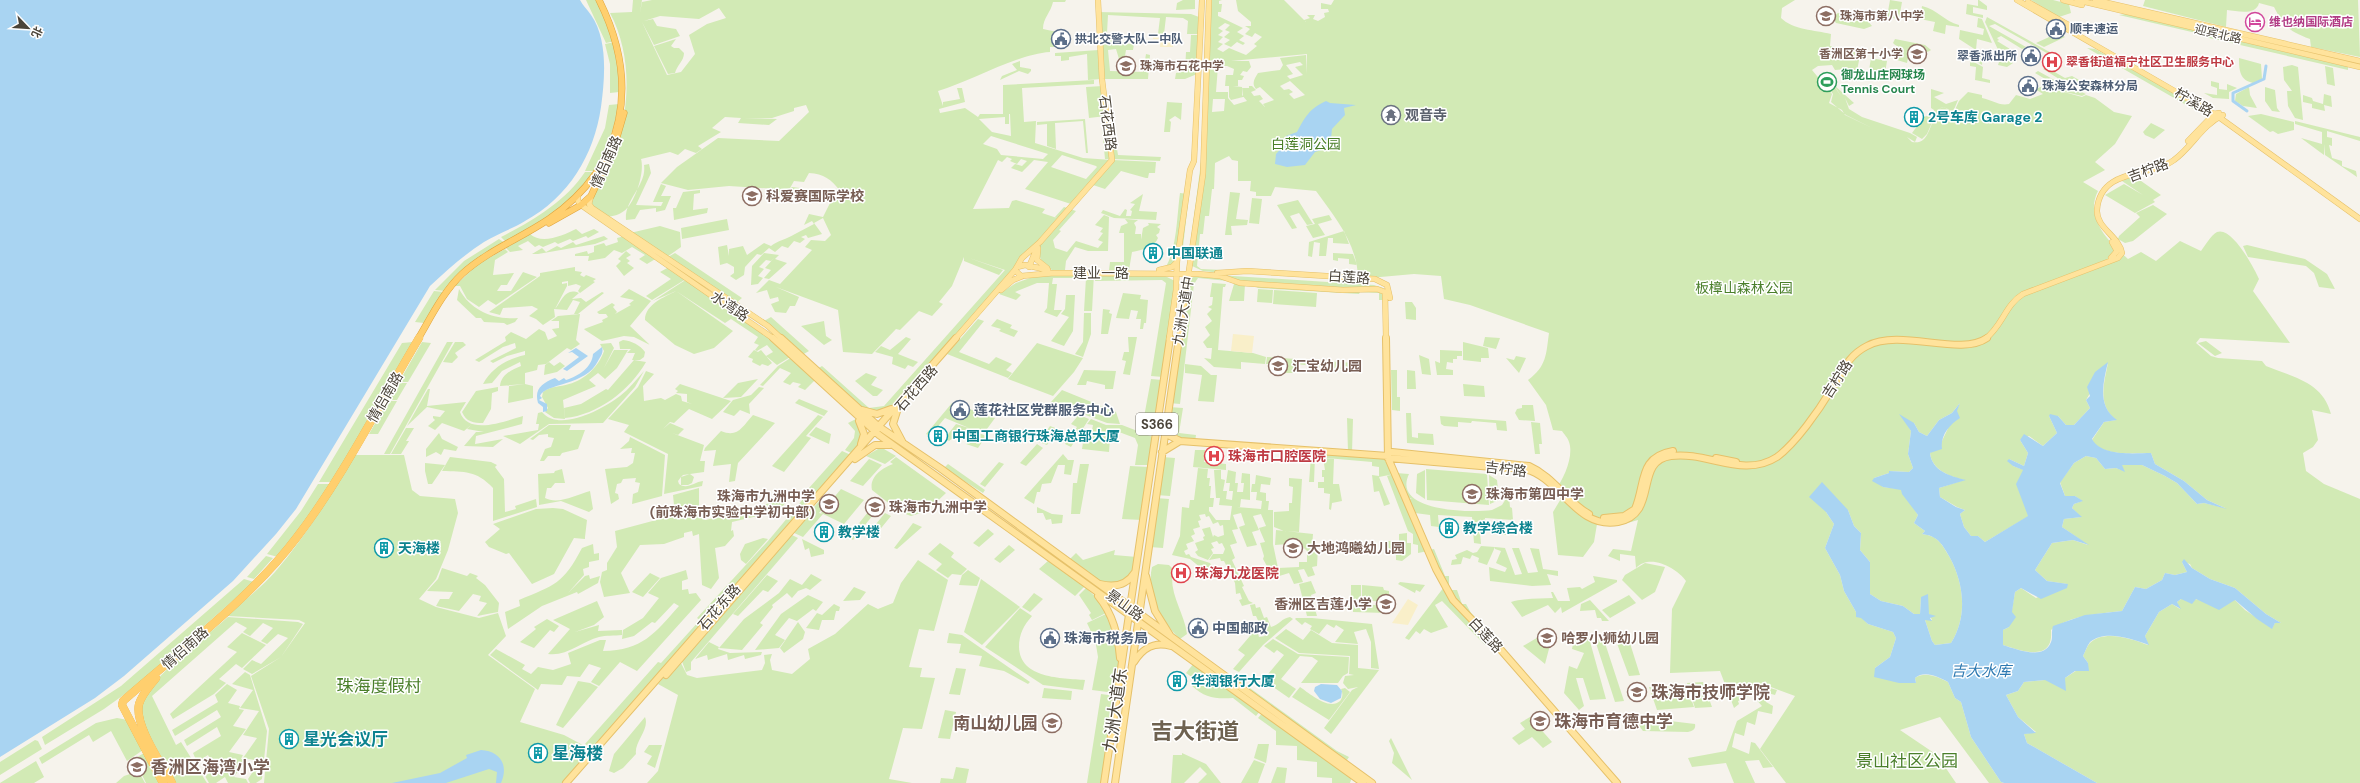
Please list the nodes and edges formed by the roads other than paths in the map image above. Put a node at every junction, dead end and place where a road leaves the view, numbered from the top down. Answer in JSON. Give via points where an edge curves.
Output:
{"nodes":[{"id":1,"x":599,"y":0,"type":"edge"},
{"id":2,"x":602,"y":0,"type":"edge"},
{"id":3,"x":1098,"y":0,"type":"edge"},
{"id":4,"x":1202,"y":0,"type":"edge"},
{"id":5,"x":1209,"y":0,"type":"edge"},
{"id":6,"x":2013,"y":0,"type":"edge"},
{"id":7,"x":2017,"y":0,"type":"edge"},
{"id":8,"x":2024,"y":0,"type":"edge"},
{"id":9,"x":2063,"y":0,"type":"edge"},
{"id":10,"x":2070,"y":0,"type":"edge"},
{"id":11,"x":2077,"y":0,"type":"edge"},
{"id":12,"x":2095,"y":0,"type":"edge"},
{"id":13,"x":2105,"y":0,"type":"edge"},
{"id":14,"x":2089,"y":4,"type":"dead end"},
{"id":15,"x":2135,"y":9,"type":"junction"},
{"id":16,"x":2154,"y":19,"type":"junction"},
{"id":17,"x":2076,"y":34,"type":"junction"},
{"id":18,"x":2082,"y":39,"type":"junction"},
{"id":19,"x":2091,"y":43,"type":"junction"},
{"id":20,"x":2101,"y":47,"type":"junction"},
{"id":21,"x":2360,"y":61,"type":"edge"},
{"id":22,"x":2360,"y":67,"type":"edge"},
{"id":23,"x":2218,"y":114,"type":"junction"},
{"id":24,"x":2252,"y":138,"type":"junction"},
{"id":25,"x":596,"y":179,"type":"junction"},
{"id":26,"x":578,"y":195,"type":"junction"},
{"id":27,"x":591,"y":196,"type":"junction"},
{"id":28,"x":581,"y":204,"type":"junction"},
{"id":29,"x":569,"y":208,"type":"junction"},
{"id":30,"x":590,"y":209,"type":"junction"},
{"id":31,"x":2360,"y":215,"type":"edge"},
{"id":32,"x":2360,"y":219,"type":"edge"},
{"id":33,"x":1039,"y":245,"type":"junction"},
{"id":34,"x":1177,"y":262,"type":"junction"},
{"id":35,"x":1191,"y":264,"type":"junction"},
{"id":36,"x":1029,"y":267,"type":"junction"},
{"id":37,"x":1016,"y":269,"type":"junction"},
{"id":38,"x":1052,"y":270,"type":"junction"},
{"id":39,"x":1154,"y":272,"type":"junction"},
{"id":40,"x":1177,"y":272,"type":"junction"},
{"id":41,"x":1189,"y":272,"type":"junction"},
{"id":42,"x":1200,"y":273,"type":"junction"},
{"id":43,"x":1042,"y":274,"type":"junction"},
{"id":44,"x":1024,"y":276,"type":"junction"},
{"id":45,"x":1176,"y":282,"type":"junction"},
{"id":46,"x":1186,"y":285,"type":"junction"},
{"id":47,"x":718,"y":295,"type":"junction"},
{"id":48,"x":996,"y":295,"type":"junction"},
{"id":49,"x":898,"y":405,"type":"junction"},
{"id":50,"x":859,"y":409,"type":"junction"},
{"id":51,"x":856,"y":416,"type":"junction"},
{"id":52,"x":878,"y":430,"type":"junction"},
{"id":53,"x":1164,"y":433,"type":"junction"},
{"id":54,"x":1180,"y":441,"type":"junction"},
{"id":55,"x":907,"y":446,"type":"junction"},
{"id":56,"x":894,"y":447,"type":"junction"},
{"id":57,"x":1162,"y":452,"type":"junction"},
{"id":58,"x":855,"y":456,"type":"junction"},
{"id":59,"x":1390,"y":458,"type":"junction"},
{"id":60,"x":1137,"y":567,"type":"junction"},
{"id":61,"x":1145,"y":570,"type":"junction"},
{"id":62,"x":1091,"y":579,"type":"junction"},
{"id":63,"x":1086,"y":586,"type":"junction"},
{"id":64,"x":1130,"y":611,"type":"junction"},
{"id":65,"x":1139,"y":618,"type":"junction"},
{"id":66,"x":1177,"y":645,"type":"junction"},
{"id":67,"x":1132,"y":667,"type":"junction"},
{"id":68,"x":1121,"y":669,"type":"junction"},
{"id":69,"x":163,"y":783,"type":"edge"},
{"id":70,"x":172,"y":783,"type":"edge"},
{"id":71,"x":566,"y":783,"type":"edge"},
{"id":72,"x":572,"y":783,"type":"edge"},
{"id":73,"x":1104,"y":783,"type":"edge"},
{"id":74,"x":1116,"y":783,"type":"edge"},
{"id":75,"x":1363,"y":783,"type":"edge"},
{"id":76,"x":1372,"y":783,"type":"edge"},
{"id":77,"x":1617,"y":783,"type":"edge"}],
"edges":[{"from":1,"to":25,"type":"highway","name":"情侣南路","via":[[617,41],[623,74],[622,99],[612,139]]},
{"from":2,"to":25,"type":"highway","name":"情侣南路","via":[[613,18],[620,39],[625,62],[626,92],[618,139]]},
{"from":3,"to":33,"type":"main road","name":"石花西路","via":[[1102,72],[1112,160]]},
{"from":4,"to":34,"type":"main road","name":"九洲大道中","number":"S366","via":[[1194,161],[1190,170]]},
{"from":5,"to":35,"type":"main road","name":"九洲大道中","number":"S366","via":[[1201,162],[1203,174]]},
{"from":6,"to":18,"type":"main road"},
{"from":7,"to":17,"type":"main road","name":"柠溪路"},
{"from":8,"to":20,"type":"main road","name":"柠溪路"},
{"from":9,"to":16,"type":"main road"},
{"from":10,"to":14,"type":"main road"},
{"from":11,"to":16,"type":"main road","name":"迎宾北路"},
{"from":12,"to":15,"type":"main road","name":"迎宾北路"},
{"from":13,"to":15,"type":"main road"},
{"from":15,"to":21,"type":"main road","name":"迎宾北路"},
{"from":16,"to":22,"type":"main road","name":"迎宾北路"},
{"from":17,"to":18,"type":"main road"},
{"from":17,"to":19,"type":"main road","name":"柠溪路"},
{"from":18,"to":19,"type":"main road"},
{"from":18,"to":20,"type":"main road","via":[[2086,46]]},
{"from":19,"to":20,"type":"main road","name":"柠溪路"},
{"from":20,"to":23,"type":"main road","name":"柠溪路"},
{"from":23,"to":24,"type":"main road","name":"柠溪路"},
{"from":23,"to":59,"type":"main road","name":"吉柠路","via":[[2171,160],[2134,170],[2098,191],[2095,219],[2116,248],[2117,253],[2112,258],[2031,286],[2016,294],[1981,338],[1963,341],[1892,338],[1866,343],[1846,357],[1826,391],[1776,452],[1762,459],[1748,462],[1673,451],[1663,452],[1649,462],[1643,475],[1637,505],[1632,512],[1624,516],[1606,518],[1586,512],[1546,474],[1530,466]]},
{"from":23,"to":59,"type":"main road","name":"吉柠路","via":[[2175,160],[2135,172],[2107,188],[2100,196],[2098,220],[2121,247],[2122,253],[2118,258],[2030,290],[2018,297],[1992,332],[1979,342],[1898,340],[1875,343],[1864,348],[1854,354],[1831,391],[1780,454],[1762,463],[1747,466],[1678,455],[1661,458],[1650,471],[1642,507],[1631,519],[1606,522],[1586,516],[1573,508],[1542,476],[1528,470]]},
{"from":24,"to":31,"type":"main road","name":"柠溪路"},
{"from":24,"to":32,"type":"main road","name":"柠溪路"},
{"from":25,"to":26,"type":"highway","name":"情侣南路"},
{"from":25,"to":27,"type":"highway","name":"情侣南路"},
{"from":26,"to":28,"type":"main road"},
{"from":26,"to":29,"type":"highway","name":"情侣南路"},
{"from":27,"to":28,"type":"highway","name":"情侣南路"},
{"from":27,"to":30,"type":"main road"},
{"from":28,"to":29,"type":"highway","name":"情侣南路"},
{"from":28,"to":30,"type":"main road","name":"水湾路"},
{"from":29,"to":30,"type":"main road"},
{"from":29,"to":69,"type":"highway","name":"情侣南路","via":[[479,260],[457,277],[442,298],[325,498],[297,538],[254,586],[123,701],[122,705]]},
{"from":29,"to":70,"type":"highway","name":"情侣南路","via":[[476,264],[460,279],[312,525],[270,576],[148,688],[138,706],[139,724]]},
{"from":30,"to":47,"type":"main road","name":"水湾路"},
{"from":33,"to":36,"type":"main road","name":"石花西路","via":[[1031,257]]},
{"from":33,"to":37,"type":"main road","name":"石花西路","via":[[1022,258]]},
{"from":33,"to":38,"type":"main road","via":[[1037,260],[1042,266]]},
{"from":34,"to":39,"type":"main road"},
{"from":34,"to":40,"type":"main road","name":"九洲大道中","number":"S366"},
{"from":35,"to":41,"type":"main road","name":"九洲大道中","number":"S366"},
{"from":35,"to":42,"type":"main road"},
{"from":36,"to":37,"type":"main road","via":[[1023,265]]},
{"from":36,"to":38,"type":"main road","name":"建业一路"},
{"from":36,"to":44,"type":"main road","via":[[1030,272]]},
{"from":37,"to":44,"type":"main road","via":[[1017,274]]},
{"from":37,"to":49,"type":"main road","name":"石花西路"},
{"from":38,"to":39,"type":"main road","name":"建业一路"},
{"from":39,"to":40,"type":"main road","name":"建业一路"},
{"from":39,"to":43,"type":"main road","name":"建业一路"},
{"from":39,"to":45,"type":"main road","via":[[1169,276]]},
{"from":40,"to":41,"type":"main road","name":"白莲路"},
{"from":40,"to":45,"type":"main road","name":"九洲大道中","number":"S366"},
{"from":41,"to":42,"type":"main road","name":"白莲路"},
{"from":41,"to":46,"type":"main road","name":"九洲大道中","number":"S366"},
{"from":42,"to":46,"type":"main road","via":[[1192,277]]},
{"from":42,"to":59,"type":"main road","name":"白莲路","via":[[1220,276],[1241,284],[1343,290],[1377,289],[1385,292]]},
{"from":42,"to":59,"type":"main road","name":"白莲路","via":[[1245,271],[1371,278],[1386,283],[1390,292]]},
{"from":43,"to":44,"type":"main road","name":"建业一路"},
{"from":43,"to":48,"type":"main road","via":[[1015,282]]},
{"from":44,"to":48,"type":"main road","name":"石花西路","via":[[1010,282]]},
{"from":45,"to":60,"type":"main road","name":"九洲大道中","number":"S366"},
{"from":46,"to":53,"type":"main road","name":"九洲大道中","number":"S366"},
{"from":47,"to":50,"type":"main road","name":"水湾路","via":[[768,326]]},
{"from":47,"to":51,"type":"main road","name":"水湾路","via":[[768,333]]},
{"from":48,"to":49,"type":"main road","name":"石花西路"},
{"from":49,"to":50,"type":"main road","via":[[879,414]]},
{"from":49,"to":52,"type":"main road","name":"石花西路"},
{"from":49,"to":55,"type":"main road","via":[[893,422],[894,428]]},
{"from":50,"to":52,"type":"main road","name":"水湾路"},
{"from":51,"to":52,"type":"main road","name":"水湾路"},
{"from":51,"to":58,"type":"main road","via":[[864,434]]},
{"from":52,"to":55,"type":"main road","name":"景山路"},
{"from":52,"to":56,"type":"main road","name":"景山路"},
{"from":52,"to":58,"type":"main road","name":"石花东路"},
{"from":53,"to":54,"type":"main road"},
{"from":53,"to":57,"type":"main road","name":"九洲大道中","number":"S366"},
{"from":54,"to":57,"type":"main road"},
{"from":54,"to":59,"type":"main road"},
{"from":55,"to":62,"type":"main road","name":"景山路"},
{"from":56,"to":58,"type":"main road","via":[[878,444]]},
{"from":56,"to":63,"type":"main road","name":"景山路"},
{"from":57,"to":61,"type":"main road","name":"九洲大道中","number":"S366"},
{"from":58,"to":71,"type":"main road","name":"石花东路"},
{"from":58,"to":72,"type":"main road","name":"石花东路"},
{"from":59,"to":77,"type":"main road","name":"白莲路","via":[[1436,568],[1453,600],[1501,650]]},
{"from":60,"to":62,"type":"main road","via":[[1129,581],[1116,587],[1107,587]]},
{"from":60,"to":64,"type":"main road","name":"九洲大道中","number":"S366"},
{"from":61,"to":65,"type":"main road","name":"九洲大道中","number":"S366"},
{"from":61,"to":66,"type":"main road","via":[[1155,611]]},
{"from":62,"to":64,"type":"main road","name":"景山路"},
{"from":63,"to":64,"type":"main road","name":"景山路"},
{"from":63,"to":68,"type":"main road","via":[[1103,602],[1112,616],[1118,638]]},
{"from":64,"to":65,"type":"main road","name":"景山路"},
{"from":64,"to":68,"type":"main road","name":"九洲大道东","number":"S366"},
{"from":65,"to":66,"type":"main road","name":"景山路"},
{"from":65,"to":67,"type":"main road","name":"九洲大道东","number":"S366"},
{"from":66,"to":67,"type":"main road","via":[[1162,644],[1145,648]]},
{"from":66,"to":75,"type":"main road","name":"景山路"},
{"from":66,"to":76,"type":"main road","name":"景山路"},
{"from":67,"to":74,"type":"main road","name":"九洲大道东","number":"S366"},
{"from":68,"to":73,"type":"main road","name":"九洲大道东","number":"S366"}]}
